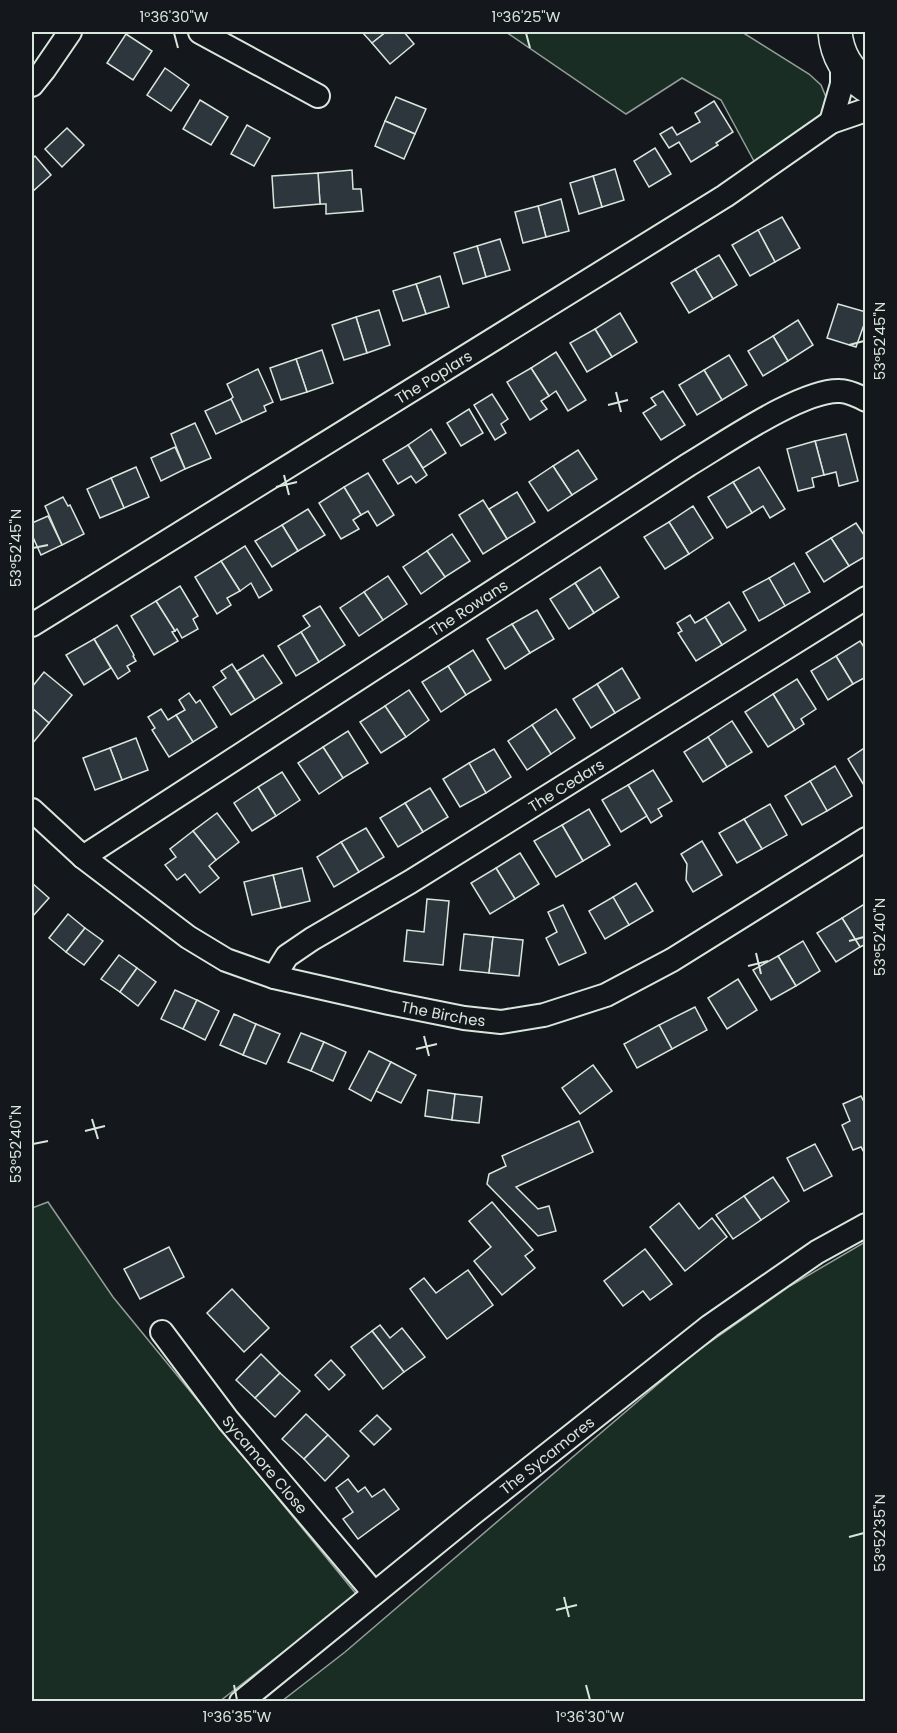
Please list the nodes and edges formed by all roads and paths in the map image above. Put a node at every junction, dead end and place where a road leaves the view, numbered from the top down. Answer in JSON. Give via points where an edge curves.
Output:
{"nodes":[{"id":1,"x":69,"y":32,"type":"edge"},
{"id":2,"x":201,"y":32,"type":"edge"},
{"id":3,"x":832,"y":42,"type":"edge"},
{"id":4,"x":32,"y":85,"type":"edge"},
{"id":5,"x":866,"y":85,"type":"edge"},
{"id":6,"x":318,"y":96,"type":"dead end"},
{"id":7,"x":866,"y":110,"type":"edge"},
{"id":8,"x":831,"y":122,"type":"junction"},
{"id":9,"x":866,"y":400,"type":"edge"},
{"id":10,"x":866,"y":598,"type":"edge"},
{"id":11,"x":32,"y":625,"type":"edge"},
{"id":12,"x":32,"y":810,"type":"edge"},
{"id":13,"x":866,"y":839,"type":"edge"},
{"id":14,"x":83,"y":857,"type":"junction"},
{"id":15,"x":274,"y":977,"type":"junction"},
{"id":16,"x":866,"y":1225,"type":"edge"},
{"id":17,"x":162,"y":1332,"type":"dead end"},
{"id":18,"x":374,"y":1593,"type":"junction"},
{"id":19,"x":241,"y":1701,"type":"edge"}],
"edges":[{"from":1,"to":4,"type":"street"},
{"from":2,"to":6,"type":"street"},
{"from":3,"to":5,"type":"highway","via":[[849,70]]},
{"from":3,"to":8,"type":"street","via":[[842,84]]},
{"from":7,"to":8,"type":"street","name":"The Poplars"},
{"from":8,"to":11,"type":"street","name":"The Poplars","via":[[725,196]]},
{"from":9,"to":14,"type":"street","name":"The Rowans","via":[[840,391],[812,396],[779,411],[688,465]]},
{"from":10,"to":15,"type":"street","name":"The Cedars","via":[[312,939],[287,956]]},
{"from":12,"to":14,"type":"street","name":"The Birches"},
{"from":13,"to":15,"type":"street","name":"The Birches","via":[[672,960],[606,995],[544,1015],[501,1022],[464,1018]]},
{"from":14,"to":15,"type":"street","name":"The Birches","via":[[188,937],[226,960]]},
{"from":16,"to":18,"type":"street","name":"The Sycamores","via":[[817,1252],[710,1326]]},
{"from":17,"to":18,"type":"street","name":"Sycamore Close","via":[[228,1420]]},
{"from":18,"to":19,"type":"street","name":"The Sycamores"}]}
